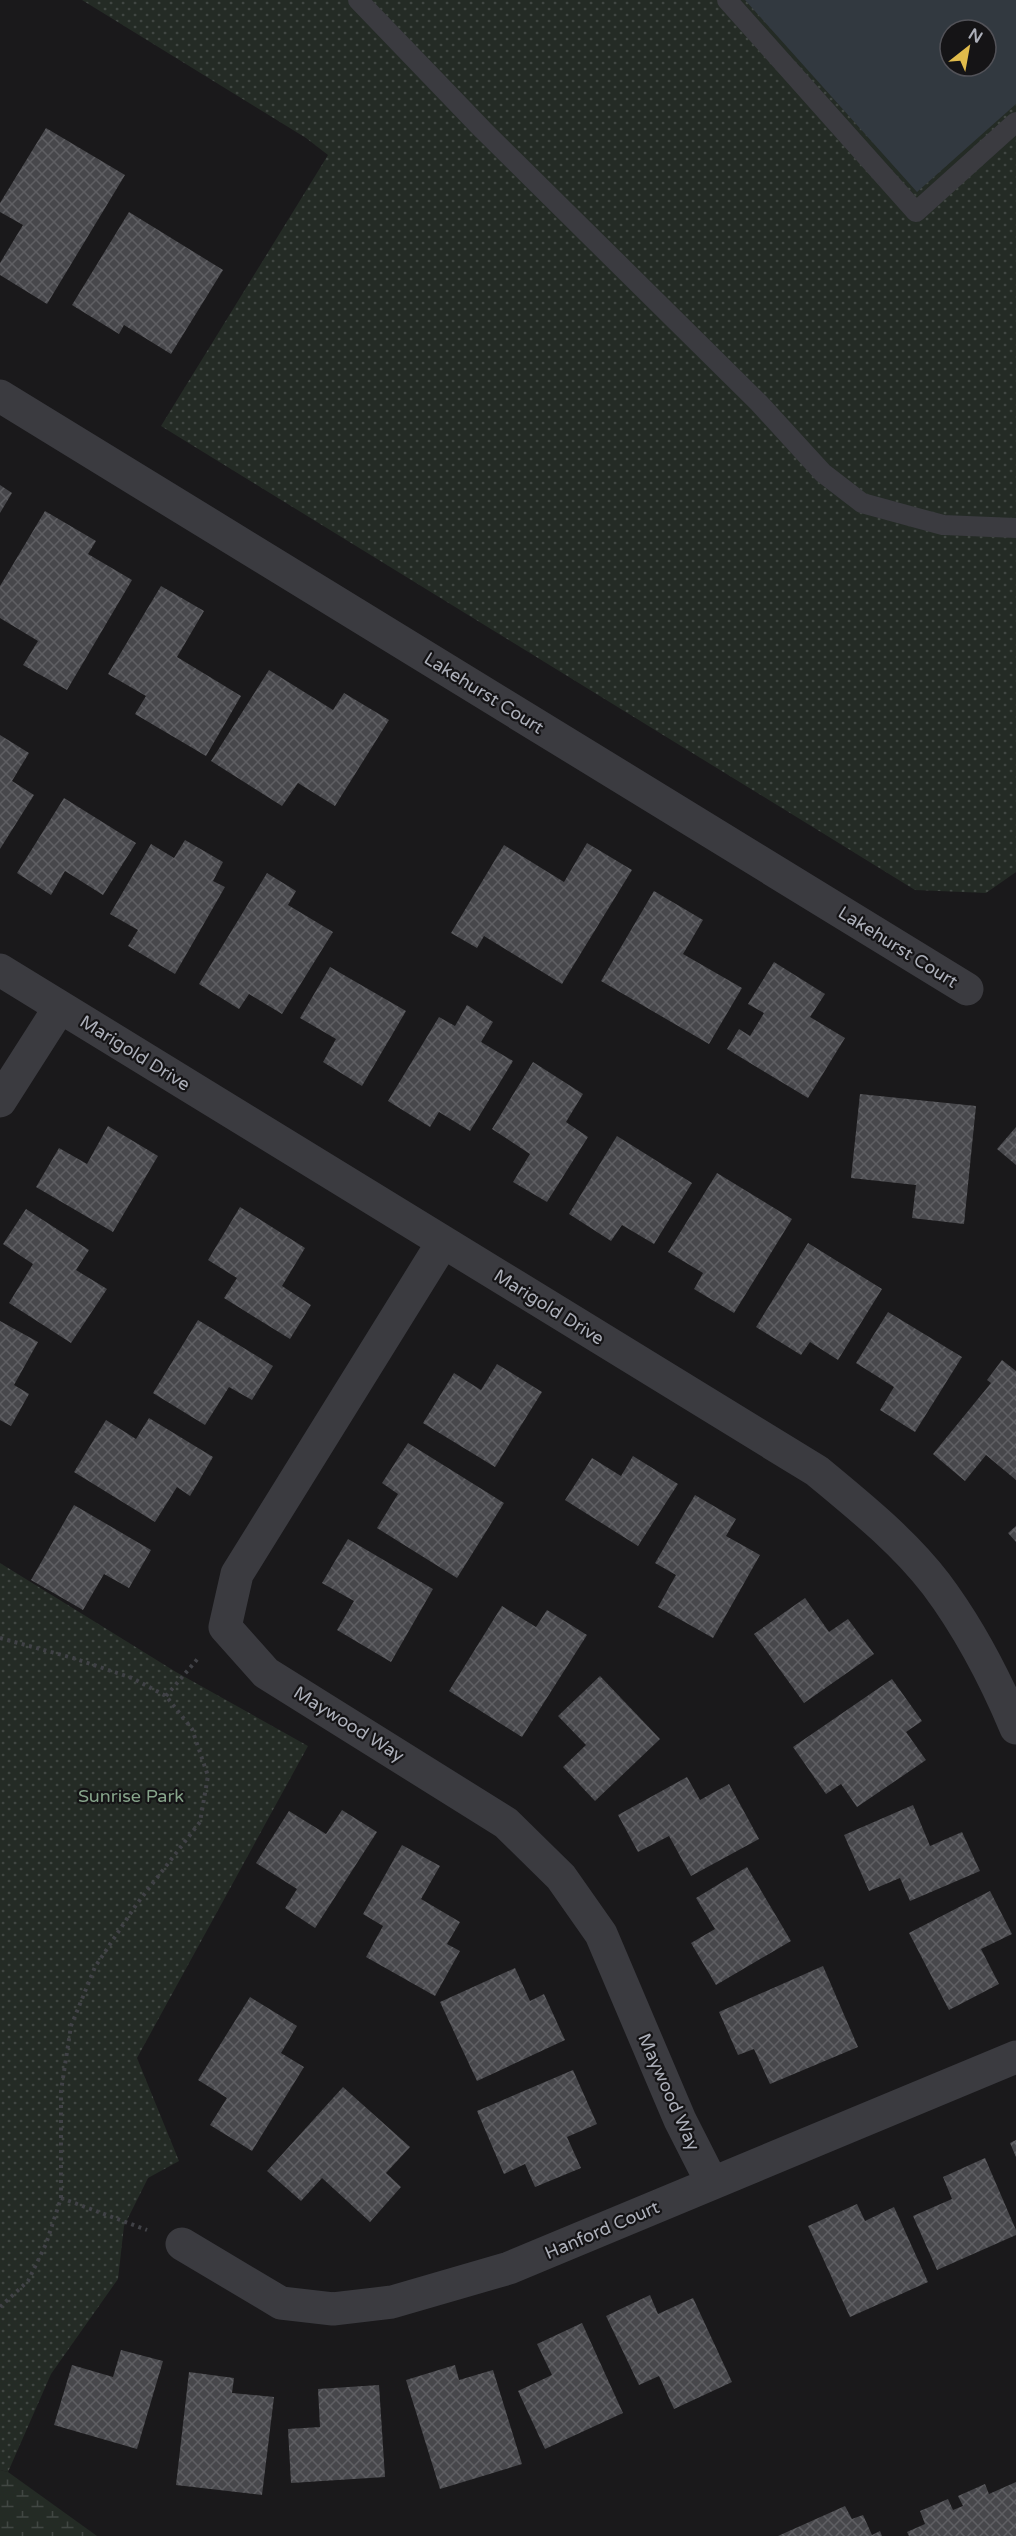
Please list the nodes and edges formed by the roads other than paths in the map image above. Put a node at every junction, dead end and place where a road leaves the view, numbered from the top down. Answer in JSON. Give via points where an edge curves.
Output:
{"nodes":[{"id":1,"x":358,"y":0,"type":"edge"},
{"id":2,"x":727,"y":0,"type":"edge"},
{"id":3,"x":1016,"y":122,"type":"edge"},
{"id":4,"x":0,"y":396,"type":"edge"},
{"id":5,"x":1016,"y":528,"type":"edge"},
{"id":6,"x":0,"y":970,"type":"edge"},
{"id":7,"x":967,"y":989,"type":"dead end"},
{"id":8,"x":60,"y":1007,"type":"junction"},
{"id":9,"x":0,"y":1101,"type":"edge"},
{"id":10,"x":443,"y":1242,"type":"junction"},
{"id":11,"x":1013,"y":1712,"type":"edge"},
{"id":12,"x":1016,"y":2057,"type":"edge"},
{"id":13,"x":711,"y":2183,"type":"junction"},
{"id":14,"x":182,"y":2244,"type":"road end"}],
"edges":[{"from":1,"to":5,"type":"lane","via":[[483,130],[751,394],[823,473],[862,503],[944,525]]},
{"from":2,"to":3,"type":"lane","via":[[916,212]]},
{"from":4,"to":7,"type":"street","name":"Lakehurst Court"},
{"from":6,"to":8,"type":"street","name":"Marigold Drive"},
{"from":8,"to":9,"type":"street"},
{"from":8,"to":10,"type":"street","name":"Marigold Drive"},
{"from":10,"to":11,"type":"street","name":"Marigold Drive","via":[[817,1471],[877,1521],[935,1584]]},
{"from":10,"to":13,"type":"street","name":"Maywood Way","via":[[237,1574],[225,1627],[266,1673],[506,1823],[561,1876],[601,1934]]},
{"from":12,"to":13,"type":"street","name":"Hanford Court"},
{"from":13,"to":14,"type":"street","name":"Hanford Court","via":[[509,2268],[392,2302],[333,2309],[281,2303]]}]}
